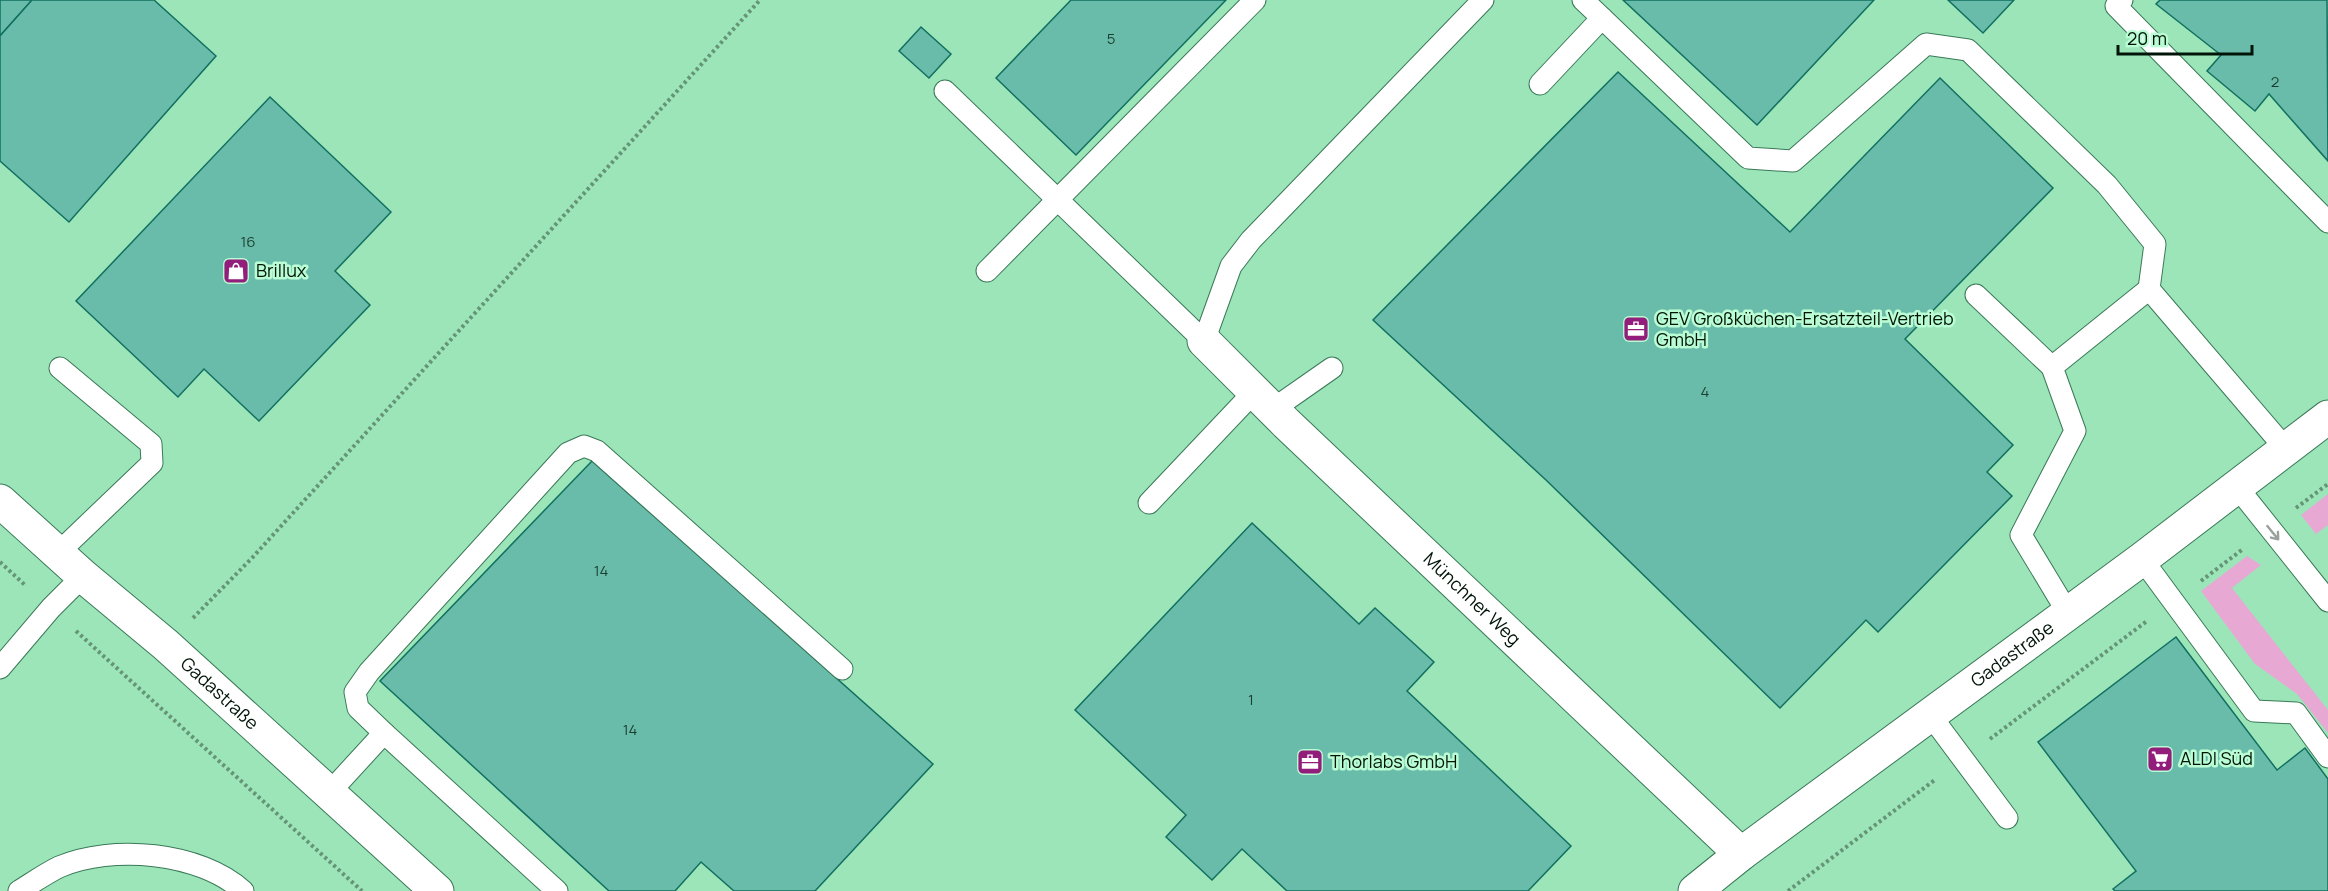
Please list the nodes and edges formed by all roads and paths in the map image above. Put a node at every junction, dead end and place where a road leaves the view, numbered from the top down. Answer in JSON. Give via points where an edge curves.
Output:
{"nodes":[{"id":1,"x":760,"y":0,"type":"edge"},
{"id":2,"x":1255,"y":0,"type":"edge"},
{"id":3,"x":1483,"y":0,"type":"edge"},
{"id":4,"x":1583,"y":0,"type":"edge"},
{"id":5,"x":2122,"y":0,"type":"edge"},
{"id":6,"x":1602,"y":18,"type":"junction"},
{"id":7,"x":1540,"y":84,"type":"dead end"},
{"id":8,"x":945,"y":91,"type":"dead end"},
{"id":9,"x":1057,"y":200,"type":"junction"},
{"id":10,"x":2328,"y":222,"type":"edge"},
{"id":11,"x":987,"y":271,"type":"dead end"},
{"id":12,"x":2149,"y":289,"type":"junction"},
{"id":13,"x":1976,"y":295,"type":"dead end"},
{"id":14,"x":1204,"y":341,"type":"junction"},
{"id":15,"x":2052,"y":367,"type":"junction"},
{"id":16,"x":60,"y":368,"type":"dead end"},
{"id":17,"x":1332,"y":368,"type":"dead end"},
{"id":18,"x":1263,"y":401,"type":"junction"},
{"id":19,"x":2328,"y":417,"type":"edge"},
{"id":20,"x":2285,"y":448,"type":"junction"},
{"id":21,"x":2328,"y":484,"type":"edge"},
{"id":22,"x":2237,"y":487,"type":"junction"},
{"id":23,"x":0,"y":501,"type":"edge"},
{"id":24,"x":1149,"y":503,"type":"dead end"},
{"id":25,"x":2269,"y":529,"type":"junction"},
{"id":26,"x":58,"y":553,"type":"junction"},
{"id":27,"x":2142,"y":559,"type":"junction"},
{"id":28,"x":0,"y":562,"type":"edge"},
{"id":29,"x":82,"y":576,"type":"junction"},
{"id":30,"x":2328,"y":601,"type":"edge"},
{"id":31,"x":2172,"y":602,"type":"junction"},
{"id":32,"x":51,"y":608,"type":"junction"},
{"id":33,"x":2068,"y":613,"type":"junction"},
{"id":34,"x":166,"y":645,"type":"junction"},
{"id":35,"x":0,"y":668,"type":"edge"},
{"id":36,"x":842,"y":669,"type":"dead end"},
{"id":37,"x":1931,"y":716,"type":"junction"},
{"id":38,"x":384,"y":733,"type":"junction"},
{"id":39,"x":2328,"y":758,"type":"edge"},
{"id":40,"x":1962,"y":759,"type":"junction"},
{"id":41,"x":329,"y":793,"type":"junction"},
{"id":42,"x":2007,"y":818,"type":"dead end"},
{"id":43,"x":1741,"y":854,"type":"junction"},
{"id":44,"x":19,"y":891,"type":"edge"},
{"id":45,"x":243,"y":891,"type":"edge"},
{"id":46,"x":362,"y":891,"type":"edge"},
{"id":47,"x":437,"y":891,"type":"edge"},
{"id":48,"x":557,"y":891,"type":"edge"},
{"id":49,"x":1695,"y":891,"type":"edge"},
{"id":50,"x":1788,"y":891,"type":"edge"}],
"edges":[{"from":1,"to":34,"type":"path","via":[[252,558]]},
{"from":2,"to":9,"type":"lane"},
{"from":3,"to":14,"type":"lane","via":[[1251,240],[1231,266]]},
{"from":4,"to":6,"type":"lane"},
{"from":5,"to":10,"type":"lane","via":[[2116,6]]},
{"from":6,"to":7,"type":"lane"},
{"from":6,"to":12,"type":"lane","via":[[1748,158],[1792,161],[1926,44],[1968,50],[2107,185],[2155,244]]},
{"from":8,"to":9,"type":"lane"},
{"from":9,"to":11,"type":"lane"},
{"from":9,"to":14,"type":"lane"},
{"from":12,"to":15,"type":"lane"},
{"from":12,"to":20,"type":"lane"},
{"from":13,"to":15,"type":"lane"},
{"from":14,"to":18,"type":"street","name":"Münchner Weg"},
{"from":15,"to":33,"type":"lane","via":[[2075,431],[2021,535]]},
{"from":16,"to":26,"type":"lane","via":[[151,444],[152,463]]},
{"from":17,"to":18,"type":"lane"},
{"from":18,"to":24,"type":"lane"},
{"from":18,"to":43,"type":"street","name":"Münchner Weg"},
{"from":19,"to":20,"type":"street","name":"Gadastraße"},
{"from":20,"to":22,"type":"street","name":"Gadastraße"},
{"from":21,"to":25,"type":"path"},
{"from":22,"to":25,"type":"lane"},
{"from":22,"to":27,"type":"street","name":"Gadastraße"},
{"from":23,"to":26,"type":"street","name":"Gadastraße"},
{"from":25,"to":30,"type":"lane","one_way":true},
{"from":25,"to":31,"type":"path"},
{"from":26,"to":29,"type":"street","name":"Gadastraße"},
{"from":27,"to":31,"type":"lane"},
{"from":27,"to":33,"type":"street","name":"Gadastraße"},
{"from":28,"to":32,"type":"path"},
{"from":29,"to":32,"type":"lane"},
{"from":29,"to":34,"type":"street","name":"Gadastraße"},
{"from":31,"to":39,"type":"lane","via":[[2254,711],[2296,713]]},
{"from":31,"to":40,"type":"path"},
{"from":32,"to":35,"type":"lane"},
{"from":32,"to":46,"type":"path"},
{"from":33,"to":37,"type":"street","name":"Gadastraße"},
{"from":34,"to":41,"type":"street","name":"Gadastraße"},
{"from":36,"to":38,"type":"lane","via":[[597,451],[584,446],[568,453],[369,672],[356,692],[358,708]]},
{"from":37,"to":40,"type":"lane"},
{"from":37,"to":43,"type":"street","name":"Gadastraße"},
{"from":38,"to":41,"type":"lane"},
{"from":38,"to":48,"type":"lane"},
{"from":40,"to":42,"type":"lane"},
{"from":40,"to":50,"type":"path"},
{"from":41,"to":47,"type":"street","name":"Gadastraße"},
{"from":43,"to":49,"type":"street","name":"Gadastraße"},
{"from":44,"to":45,"type":"lane","via":[[59,867],[105,854],[146,854],[191,863],[234,882]]}]}
